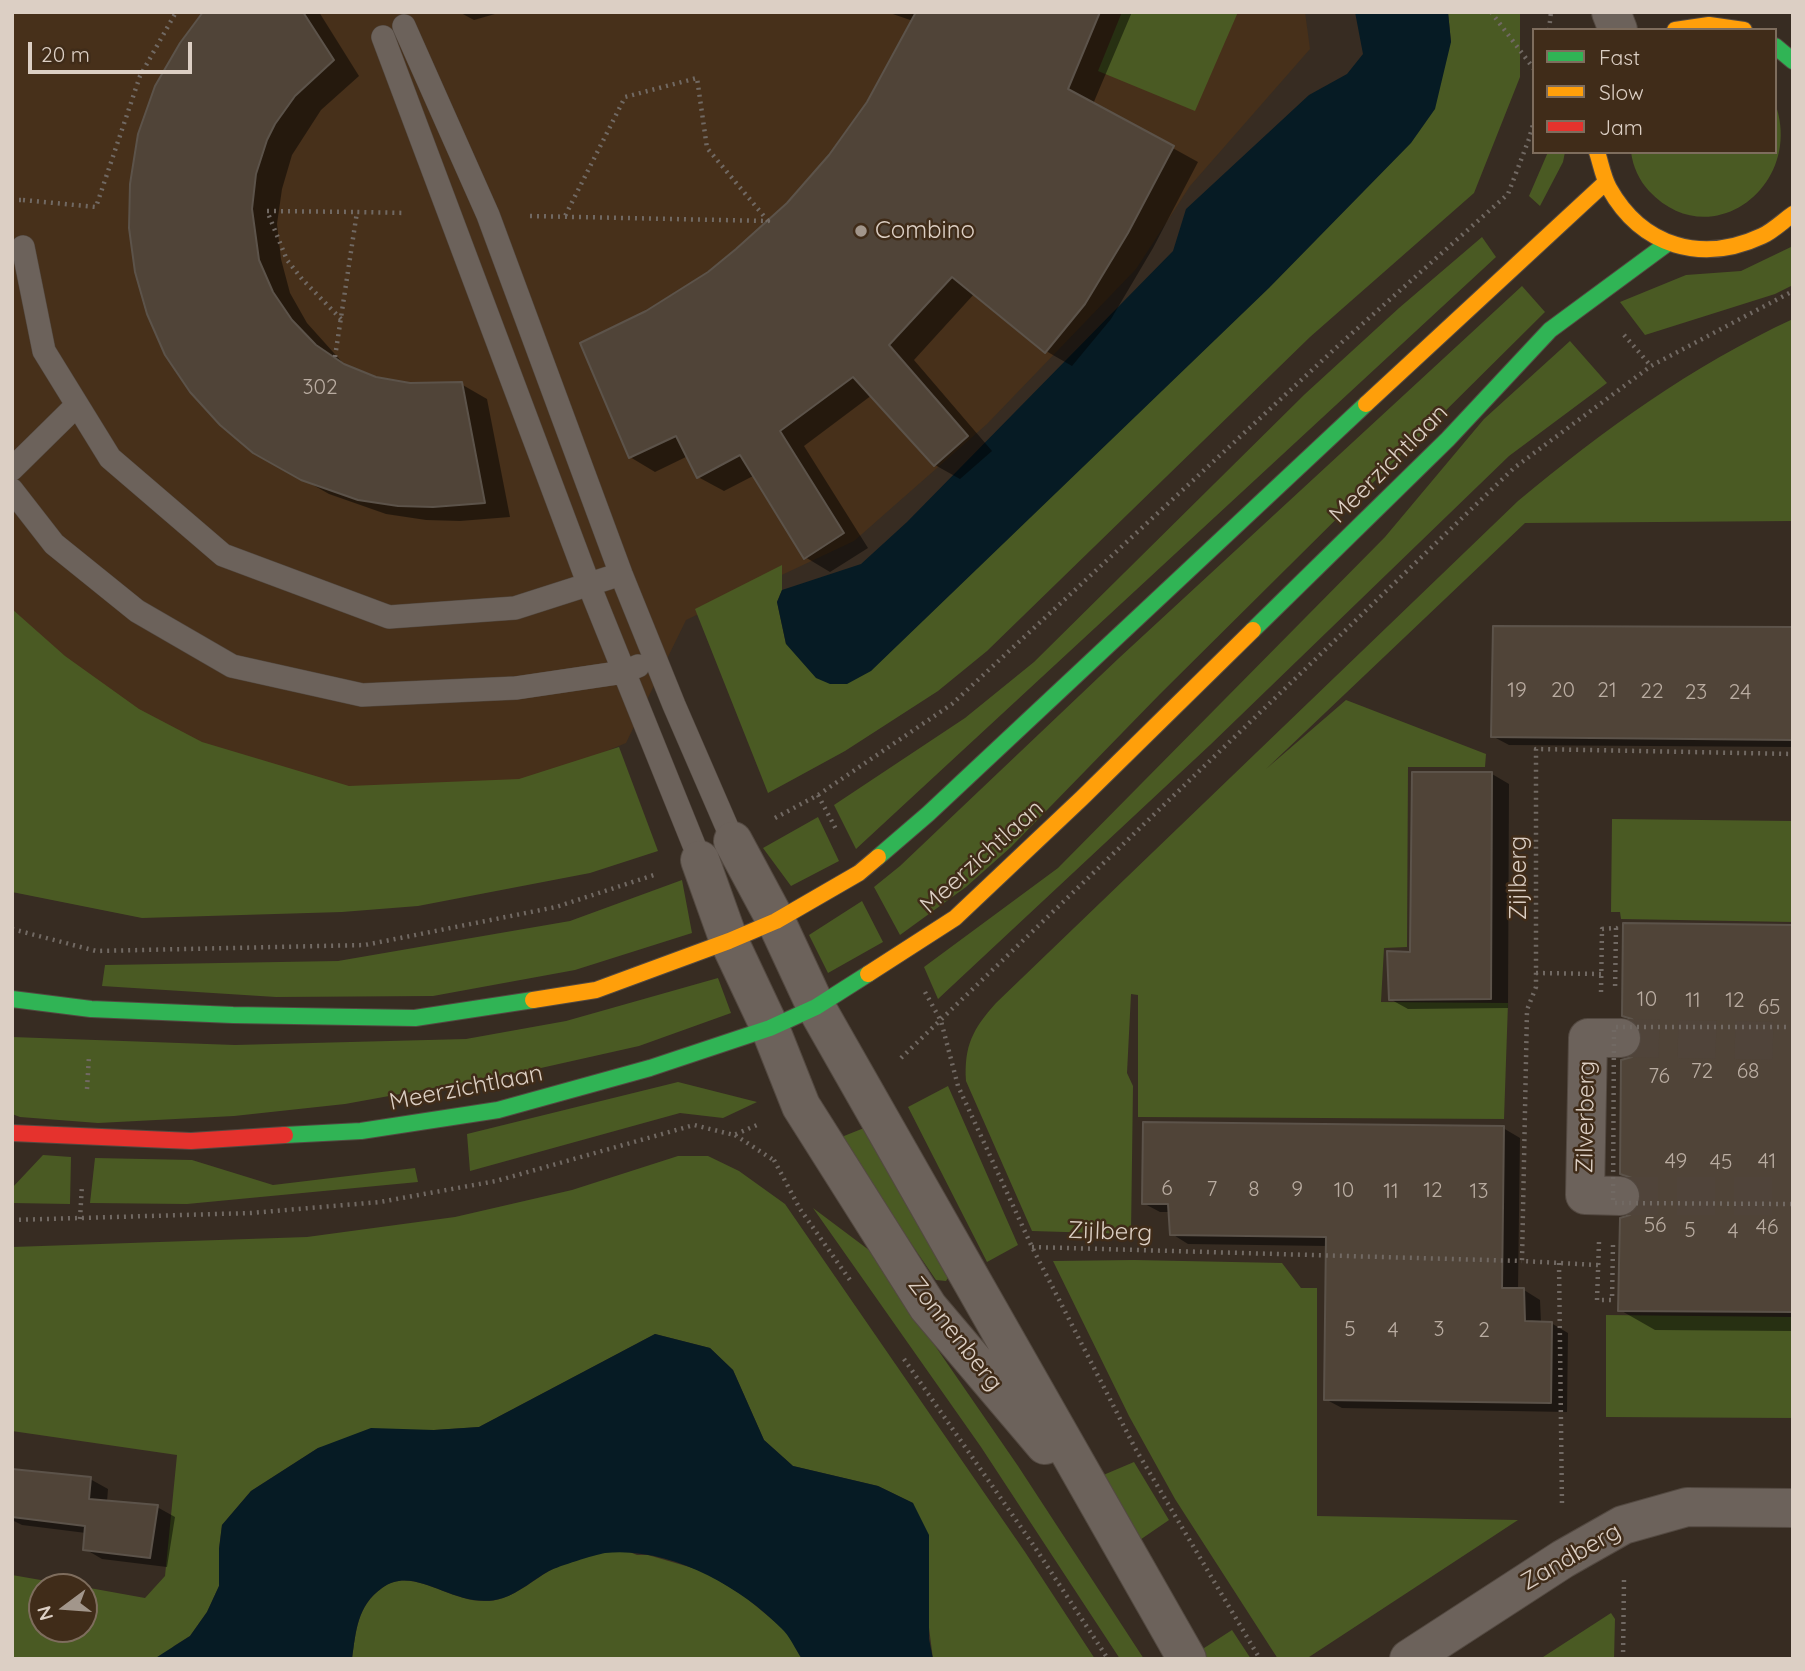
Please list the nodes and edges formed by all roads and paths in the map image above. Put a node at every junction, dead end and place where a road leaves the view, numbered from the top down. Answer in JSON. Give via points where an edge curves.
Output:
{"nodes":[{"id":1,"x":176,"y":12,"type":"edge"},
{"id":2,"x":1491,"y":12,"type":"edge"},
{"id":3,"x":1692,"y":22,"type":"edge"},
{"id":4,"x":404,"y":26,"type":"dead end"},
{"id":5,"x":1735,"y":28,"type":"edge"},
{"id":6,"x":383,"y":37,"type":"dead end"},
{"id":7,"x":1777,"y":48,"type":"edge"},
{"id":8,"x":1793,"y":61,"type":"edge"},
{"id":9,"x":1532,"y":66,"type":"edge"},
{"id":10,"x":1532,"y":130,"type":"edge"},
{"id":11,"x":1598,"y":154,"type":"edge"},
{"id":12,"x":1606,"y":182,"type":"junction"},
{"id":13,"x":23,"y":200,"type":"dead end"},
{"id":14,"x":357,"y":212,"type":"junction"},
{"id":15,"x":411,"y":214,"type":"dead end"},
{"id":16,"x":488,"y":215,"type":"junction"},
{"id":17,"x":1793,"y":215,"type":"edge"},
{"id":18,"x":565,"y":216,"type":"junction"},
{"id":19,"x":1668,"y":243,"type":"junction"},
{"id":20,"x":23,"y":247,"type":"dead end"},
{"id":21,"x":1793,"y":291,"type":"edge"},
{"id":22,"x":341,"y":319,"type":"junction"},
{"id":23,"x":335,"y":357,"type":"dead end"},
{"id":24,"x":77,"y":404,"type":"junction"},
{"id":25,"x":12,"y":469,"type":"edge"},
{"id":26,"x":12,"y":490,"type":"edge"},
{"id":27,"x":621,"y":575,"type":"junction"},
{"id":28,"x":589,"y":585,"type":"junction"},
{"id":29,"x":655,"y":659,"type":"junction"},
{"id":30,"x":624,"y":672,"type":"junction"},
{"id":31,"x":1793,"y":754,"type":"edge"},
{"id":32,"x":733,"y":841,"type":"junction"},
{"id":33,"x":700,"y":860,"type":"junction"},
{"id":34,"x":776,"y":920,"type":"junction"},
{"id":35,"x":12,"y":929,"type":"edge"},
{"id":36,"x":729,"y":941,"type":"junction"},
{"id":37,"x":96,"y":951,"type":"junction"},
{"id":38,"x":1536,"y":972,"type":"junction"},
{"id":39,"x":1602,"y":974,"type":"junction"},
{"id":40,"x":12,"y":999,"type":"edge"},
{"id":41,"x":816,"y":1007,"type":"junction"},
{"id":42,"x":91,"y":1009,"type":"junction"},
{"id":43,"x":1613,"y":1024,"type":"junction"},
{"id":44,"x":1793,"y":1027,"type":"edge"},
{"id":45,"x":770,"y":1028,"type":"junction"},
{"id":46,"x":801,"y":1106,"type":"junction"},
{"id":47,"x":12,"y":1133,"type":"edge"},
{"id":48,"x":85,"y":1138,"type":"junction"},
{"id":49,"x":774,"y":1160,"type":"dead end"},
{"id":50,"x":1612,"y":1203,"type":"junction"},
{"id":51,"x":1793,"y":1204,"type":"edge"},
{"id":52,"x":79,"y":1219,"type":"junction"},
{"id":53,"x":12,"y":1220,"type":"edge"},
{"id":54,"x":1613,"y":1245,"type":"dead end"},
{"id":55,"x":1032,"y":1247,"type":"junction"},
{"id":56,"x":1522,"y":1261,"type":"junction"},
{"id":57,"x":1559,"y":1263,"type":"junction"},
{"id":58,"x":1598,"y":1265,"type":"junction"},
{"id":59,"x":855,"y":1288,"type":"dead end"},
{"id":60,"x":901,"y":1355,"type":"dead end"},
{"id":61,"x":1793,"y":1508,"type":"edge"},
{"id":62,"x":1104,"y":1513,"type":"junction"},
{"id":63,"x":1623,"y":1525,"type":"junction"},
{"id":64,"x":1563,"y":1559,"type":"junction"},
{"id":65,"x":1108,"y":1659,"type":"edge"},
{"id":66,"x":1186,"y":1659,"type":"edge"},
{"id":67,"x":1260,"y":1659,"type":"edge"},
{"id":68,"x":1409,"y":1659,"type":"edge"},
{"id":69,"x":1623,"y":1659,"type":"edge"}],
"edges":[{"from":1,"to":13,"type":"path","via":[[140,76],[96,207]]},
{"from":2,"to":9,"type":"path"},
{"from":3,"to":5,"type":"street"},
{"from":4,"to":16,"type":"lane"},
{"from":6,"to":28,"type":"lane"},
{"from":7,"to":8,"type":"street"},
{"from":10,"to":32,"type":"path","via":[[1508,194],[952,704],[818,795]]},
{"from":11,"to":12,"type":"street"},
{"from":12,"to":19,"type":"street","via":[[1637,225]]},
{"from":12,"to":34,"type":"street","via":[[928,814],[859,873]]},
{"from":14,"to":15,"type":"path"},
{"from":14,"to":22,"type":"path"},
{"from":14,"to":22,"type":"path","via":[[267,211],[287,260]]},
{"from":16,"to":18,"type":"path"},
{"from":16,"to":27,"type":"lane"},
{"from":17,"to":19,"type":"street","via":[[1776,230],[1734,248],[1712,251]]},
{"from":18,"to":18,"type":"path","via":[[741,220],[768,221],[707,148],[697,78],[625,97]]},
{"from":19,"to":41,"type":"street","name":"Meerzichtlaan","via":[[1550,330],[1448,439],[955,918]]},
{"from":20,"to":24,"type":"lane","via":[[44,351]]},
{"from":21,"to":55,"type":"path","via":[[1651,366],[1514,468],[941,1021],[958,1086]]},
{"from":22,"to":23,"type":"path"},
{"from":24,"to":25,"type":"lane"},
{"from":24,"to":28,"type":"lane","via":[[110,458],[223,555],[389,617],[515,608]]},
{"from":26,"to":30,"type":"lane","via":[[54,544],[126,603],[232,666],[362,695],[516,688]]},
{"from":27,"to":28,"type":"lane"},
{"from":27,"to":29,"type":"lane"},
{"from":28,"to":30,"type":"lane"},
{"from":29,"to":30,"type":"lane"},
{"from":29,"to":32,"type":"lane"},
{"from":30,"to":33,"type":"lane"},
{"from":31,"to":38,"type":"path","name":"Zijlberg","via":[[1536,749]]},
{"from":32,"to":34,"type":"street","name":"Zonnenberg"},
{"from":33,"to":36,"type":"street","name":"Zonnenberg"},
{"from":33,"to":37,"type":"path","via":[[556,907],[365,945]]},
{"from":34,"to":36,"type":"street"},
{"from":34,"to":41,"type":"street","name":"Zonnenberg"},
{"from":35,"to":37,"type":"path"},
{"from":36,"to":42,"type":"street","via":[[596,990],[415,1018]]},
{"from":36,"to":45,"type":"street","name":"Zonnenberg"},
{"from":37,"to":42,"type":"path"},
{"from":38,"to":39,"type":"path"},
{"from":38,"to":56,"type":"path","name":"Zijlberg","via":[[1527,1010]]},
{"from":39,"to":43,"type":"path"},
{"from":39,"to":43,"type":"path","via":[[1602,929],[1616,929]]},
{"from":40,"to":42,"type":"street"},
{"from":41,"to":45,"type":"street","name":"Meerzichtlaan"},
{"from":41,"to":62,"type":"street","name":"Zonnenberg"},
{"from":42,"to":48,"type":"path"},
{"from":43,"to":44,"type":"path","bridge":true},
{"from":43,"to":50,"type":"path","bridge":true},
{"from":43,"to":50,"type":"street","name":"Zilverberg","via":[[1588,1038],[1585,1195]]},
{"from":45,"to":46,"type":"street","name":"Zonnenberg"},
{"from":45,"to":48,"type":"street","name":"Meerzichtlaan","via":[[650,1068],[498,1110],[361,1131],[191,1141]]},
{"from":46,"to":52,"type":"path","via":[[734,1135],[694,1125],[496,1181],[380,1202],[251,1213]]},
{"from":46,"to":62,"type":"street","name":"Zonnenberg","via":[[928,1307]]},
{"from":47,"to":48,"type":"street","name":"Meerzichtlaan"},
{"from":48,"to":52,"type":"path"},
{"from":49,"to":59,"type":"path","via":[[800,1209]]},
{"from":50,"to":51,"type":"path","bridge":true},
{"from":50,"to":58,"type":"path"},
{"from":52,"to":53,"type":"path"},
{"from":54,"to":58,"type":"path","via":[[1612,1300],[1597,1300]]},
{"from":55,"to":56,"type":"path","name":"Zijlberg"},
{"from":55,"to":67,"type":"path","via":[[1135,1448]]},
{"from":56,"to":57,"type":"path","name":"Zijlberg"},
{"from":57,"to":58,"type":"path","name":"Zijlberg"},
{"from":57,"to":64,"type":"path"},
{"from":60,"to":65,"type":"path"},
{"from":61,"to":63,"type":"street","name":"Zandberg","via":[[1687,1507]]},
{"from":62,"to":66,"type":"street","name":"Zonnenberg"},
{"from":63,"to":64,"type":"street","name":"Zandberg"},
{"from":63,"to":69,"type":"path"},
{"from":64,"to":68,"type":"street","name":"Zandberg"}]}
